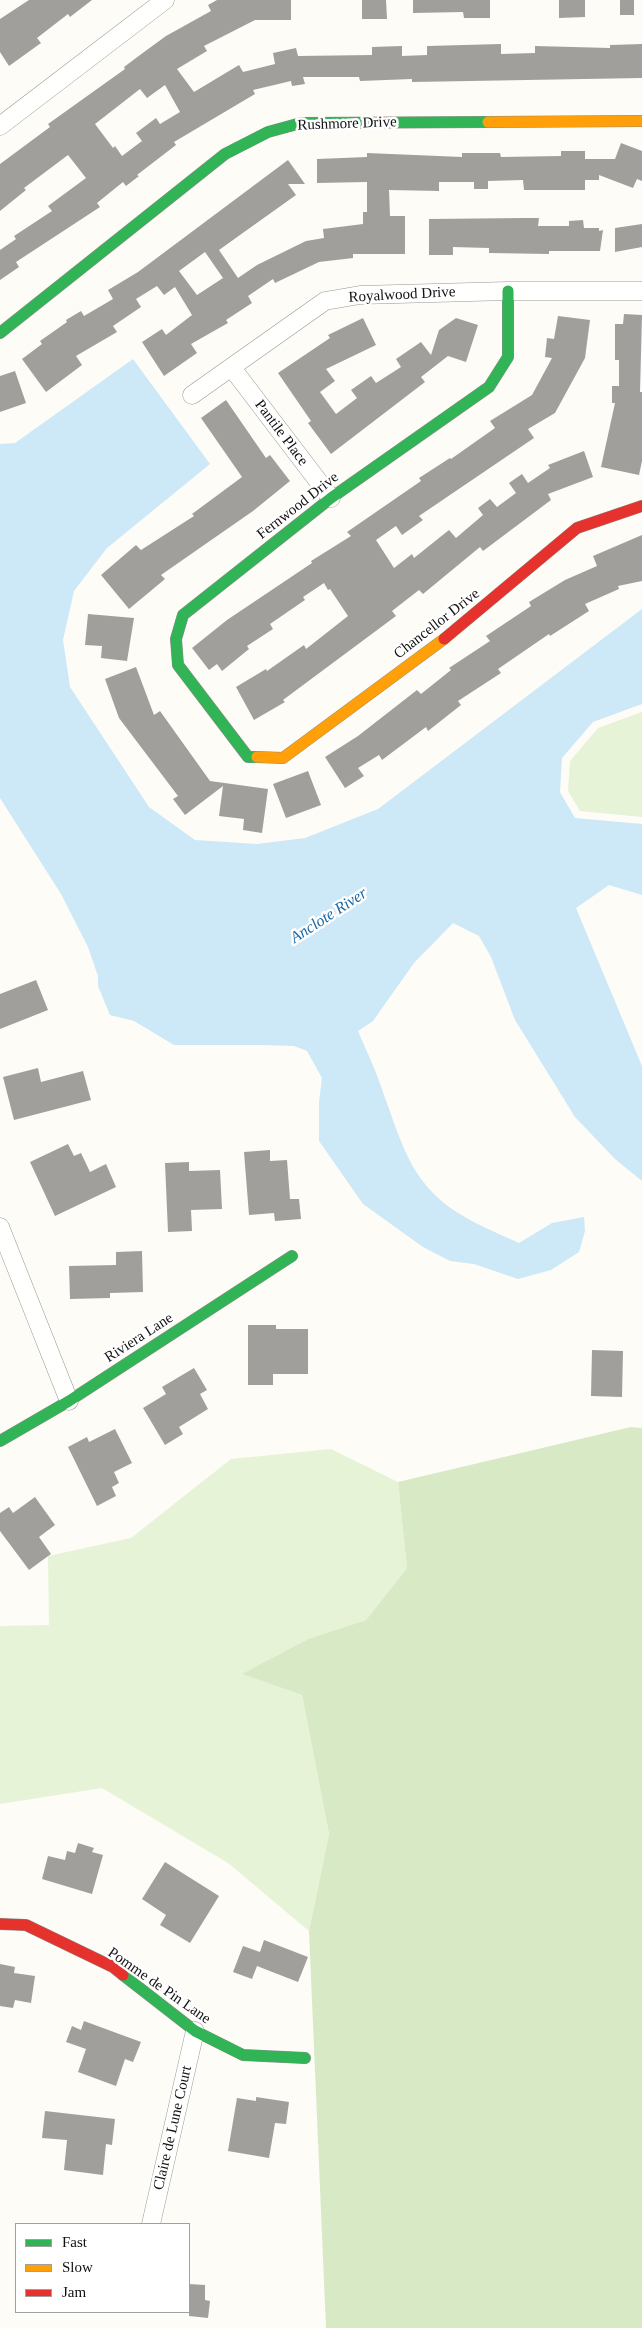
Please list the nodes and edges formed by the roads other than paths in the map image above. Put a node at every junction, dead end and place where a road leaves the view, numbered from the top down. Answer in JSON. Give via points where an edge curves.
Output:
{"nodes":[{"id":1,"x":165,"y":0,"type":"edge"},
{"id":2,"x":642,"y":121,"type":"edge"},
{"id":3,"x":0,"y":126,"type":"edge"},
{"id":4,"x":508,"y":292,"type":"junction"},
{"id":5,"x":642,"y":292,"type":"edge"},
{"id":6,"x":0,"y":333,"type":"edge"},
{"id":7,"x":232,"y":368,"type":"junction"},
{"id":8,"x":192,"y":395,"type":"dead end"},
{"id":9,"x":331,"y":498,"type":"junction"},
{"id":10,"x":642,"y":506,"type":"edge"},
{"id":11,"x":248,"y":757,"type":"joint"},
{"id":12,"x":0,"y":1227,"type":"edge"},
{"id":13,"x":292,"y":1256,"type":"dead end"},
{"id":14,"x":69,"y":1401,"type":"junction"},
{"id":15,"x":0,"y":1441,"type":"edge"},
{"id":16,"x":0,"y":1924,"type":"edge"},
{"id":17,"x":195,"y":2031,"type":"junction"},
{"id":18,"x":305,"y":2058,"type":"dead end"},
{"id":19,"x":151,"y":2223,"type":"edge"}],
"edges":[{"from":1,"to":3,"type":"street"},
{"from":2,"to":6,"type":"street","name":"Rushmore Drive","via":[[301,122],[268,132],[225,154]]},
{"from":4,"to":5,"type":"street","name":"Royalwood Drive"},
{"from":4,"to":7,"type":"street","name":"Royalwood Drive","via":[[360,295],[325,301]]},
{"from":4,"to":9,"type":"street","name":"Fernwood Drive","via":[[508,357],[489,386]]},
{"from":7,"to":8,"type":"street","name":"Royalwood Drive"},
{"from":7,"to":9,"type":"street","name":"Pantile Place"},
{"from":9,"to":11,"type":"street","name":"Fernwood Drive","via":[[183,615],[176,639],[178,665]]},
{"from":10,"to":11,"type":"street","name":"Chancellor Drive","via":[[577,528],[460,627],[283,758]]},
{"from":12,"to":14,"type":"street"},
{"from":13,"to":14,"type":"street","name":"Riviera Lane"},
{"from":14,"to":15,"type":"street","name":"Riviera Lane"},
{"from":16,"to":17,"type":"street","name":"Pomme de Pin Lane","via":[[26,1925],[113,1968]]},
{"from":17,"to":18,"type":"street","name":"Pomme de Pin Lane","via":[[243,2055]]},
{"from":17,"to":19,"type":"street","name":"Claire de Lune Court"}]}
